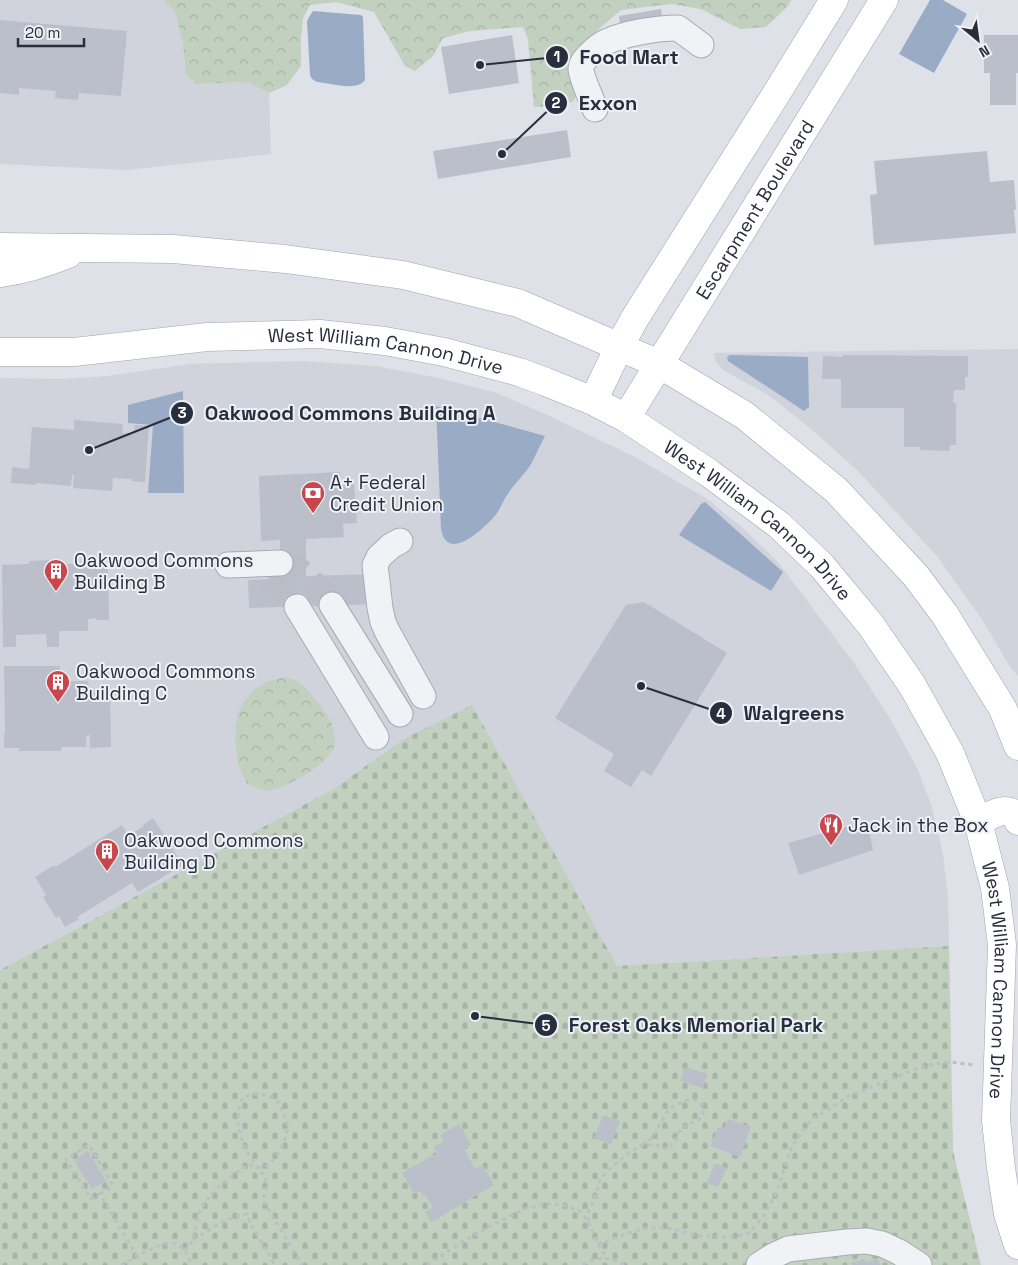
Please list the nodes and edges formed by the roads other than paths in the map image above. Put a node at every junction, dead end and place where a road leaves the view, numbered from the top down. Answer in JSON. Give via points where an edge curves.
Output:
{"nodes":[{"id":1,"x":834,"y":0,"type":"edge"},
{"id":2,"x":884,"y":0,"type":"edge"},
{"id":3,"x":701,"y":45,"type":"dead end"},
{"id":4,"x":595,"y":109,"type":"dead end"},
{"id":5,"x":0,"y":247,"type":"edge"},
{"id":6,"x":86,"y":248,"type":"junction"},
{"id":7,"x":0,"y":274,"type":"edge"},
{"id":8,"x":619,"y":347,"type":"junction"},
{"id":9,"x":0,"y":352,"type":"edge"},
{"id":10,"x":659,"y":364,"type":"junction"},
{"id":11,"x":593,"y":401,"type":"junction"},
{"id":12,"x":626,"y":418,"type":"junction"},
{"id":13,"x":400,"y":541,"type":"dead end"},
{"id":14,"x":228,"y":565,"type":"dead end"},
{"id":15,"x":274,"y":571,"type":"tunnel mouth"},
{"id":16,"x":332,"y":605,"type":"tunnel mouth"},
{"id":17,"x":297,"y":607,"type":"tunnel mouth"},
{"id":18,"x":423,"y":696,"type":"dead end"},
{"id":19,"x":400,"y":714,"type":"dead end"},
{"id":20,"x":376,"y":737,"type":"dead end"},
{"id":21,"x":1018,"y":746,"type":"edge"},
{"id":22,"x":1018,"y":821,"type":"edge"},
{"id":23,"x":978,"y":822,"type":"junction"},
{"id":24,"x":1018,"y":1245,"type":"edge"},
{"id":25,"x":759,"y":1265,"type":"edge"},
{"id":26,"x":919,"y":1265,"type":"edge"}],
"edges":[{"from":1,"to":8,"type":"main road"},
{"from":2,"to":10,"type":"main road","name":"Escarpment Boulevard"},
{"from":3,"to":4,"type":"lane","via":[[678,28],[605,42],[585,58],[581,67]]},
{"from":5,"to":6,"type":"main road"},
{"from":6,"to":7,"type":"main road","via":[[48,263]]},
{"from":6,"to":8,"type":"main road","via":[[173,249],[285,259],[403,275],[518,303]]},
{"from":8,"to":10,"type":"main road"},
{"from":8,"to":11,"type":"main road"},
{"from":9,"to":11,"type":"main road","name":"West William Cannon Drive","via":[[74,352],[207,338],[320,334],[444,352],[519,372]]},
{"from":10,"to":12,"type":"main road","name":"Escarpment Boulevard"},
{"from":10,"to":21,"type":"main road","via":[[744,416],[836,490],[916,576],[945,616],[1003,709]]},
{"from":11,"to":12,"type":"main road","name":"West William Cannon Drive"},
{"from":12,"to":23,"type":"main road","name":"West William Cannon Drive","via":[[709,472],[778,525],[822,566],[870,624],[912,686],[950,753]]},
{"from":13,"to":18,"type":"lane","via":[[379,557],[376,566],[382,622]]},
{"from":14,"to":15,"type":"lane"},
{"from":16,"to":19,"type":"lane"},
{"from":17,"to":20,"type":"lane"},
{"from":22,"to":23,"type":"main road","via":[[1012,812],[1005,810]]},
{"from":23,"to":24,"type":"main road","name":"West William Cannon Drive","via":[[995,888],[1002,946],[996,1120],[1008,1214]]},
{"from":25,"to":26,"type":"lane","via":[[788,1249],[868,1241],[899,1252]]}]}
